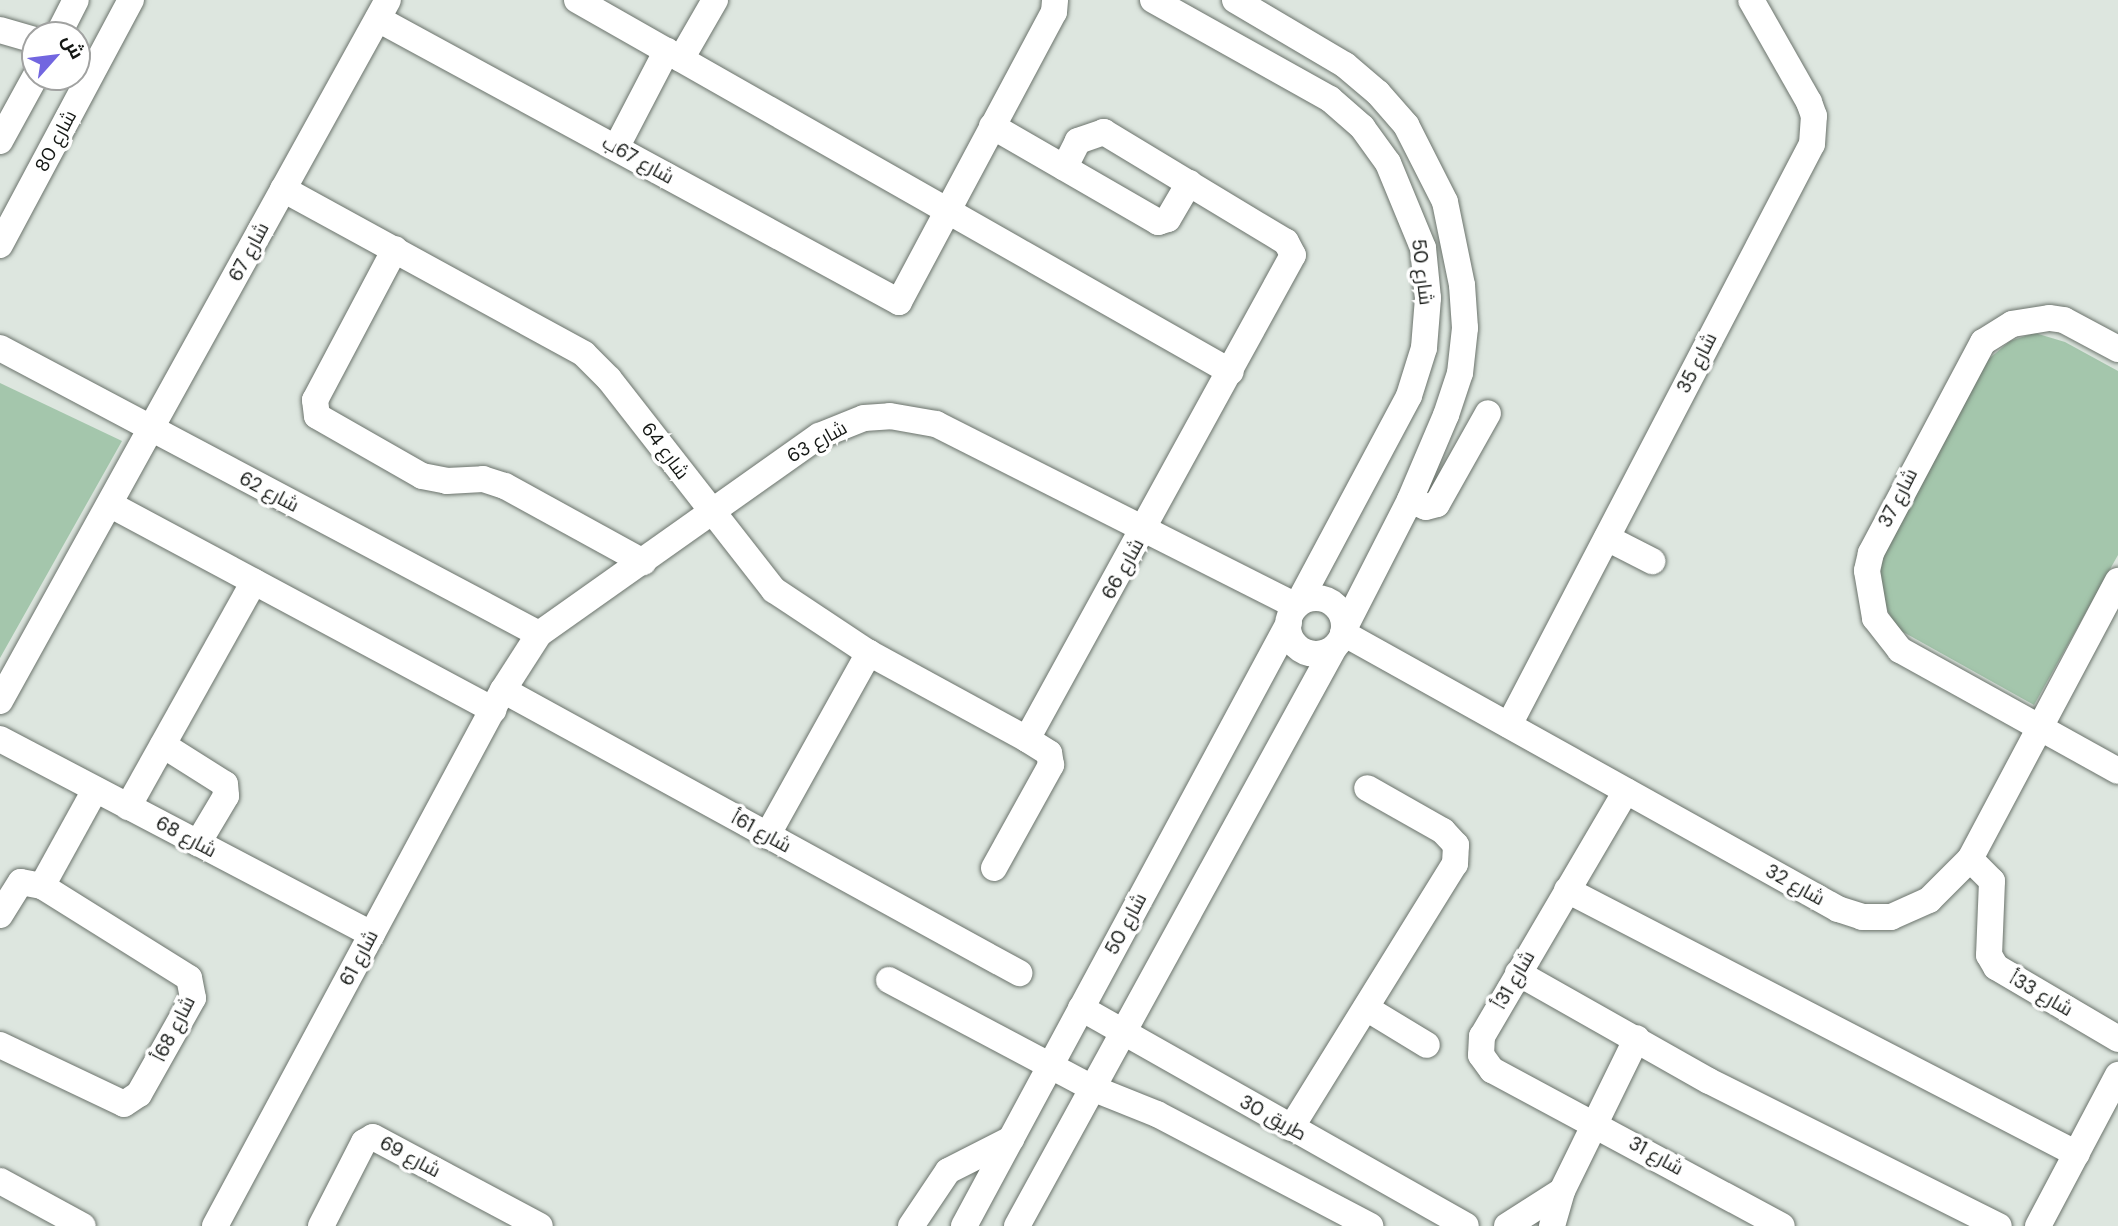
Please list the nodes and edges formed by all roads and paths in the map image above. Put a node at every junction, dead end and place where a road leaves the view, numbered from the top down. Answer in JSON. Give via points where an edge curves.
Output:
{"nodes":[{"id":1,"x":76,"y":0,"type":"edge"},
{"id":2,"x":131,"y":0,"type":"edge"},
{"id":3,"x":577,"y":0,"type":"edge"},
{"id":4,"x":715,"y":0,"type":"edge"},
{"id":5,"x":1055,"y":0,"type":"edge"},
{"id":6,"x":1153,"y":0,"type":"edge"},
{"id":7,"x":1235,"y":0,"type":"edge"},
{"id":8,"x":1752,"y":0,"type":"edge"},
{"id":9,"x":383,"y":9,"type":"edge"},
{"id":10,"x":65,"y":21,"type":"edge"},
{"id":11,"x":0,"y":30,"type":"edge"},
{"id":12,"x":21,"y":36,"type":"edge"},
{"id":13,"x":674,"y":55,"type":"junction"},
{"id":14,"x":27,"y":91,"type":"edge"},
{"id":15,"x":992,"y":126,"type":"junction"},
{"id":16,"x":0,"y":141,"type":"edge"},
{"id":17,"x":615,"y":148,"type":"junction"},
{"id":18,"x":1064,"y":168,"type":"junction"},
{"id":19,"x":1189,"y":183,"type":"junction"},
{"id":20,"x":283,"y":189,"type":"junction"},
{"id":21,"x":948,"y":208,"type":"junction"},
{"id":22,"x":0,"y":245,"type":"edge"},
{"id":23,"x":395,"y":249,"type":"junction"},
{"id":24,"x":0,"y":348,"type":"edge"},
{"id":25,"x":2118,"y":349,"type":"edge"},
{"id":26,"x":1231,"y":372,"type":"junction"},
{"id":27,"x":1489,"y":413,"type":"dead end"},
{"id":28,"x":153,"y":430,"type":"junction"},
{"id":29,"x":1410,"y":500,"type":"junction"},
{"id":30,"x":111,"y":505,"type":"junction"},
{"id":31,"x":711,"y":512,"type":"junction"},
{"id":32,"x":1145,"y":530,"type":"junction"},
{"id":33,"x":1607,"y":538,"type":"junction"},
{"id":34,"x":1652,"y":561,"type":"dead end"},
{"id":35,"x":643,"y":562,"type":"junction"},
{"id":36,"x":2118,"y":581,"type":"edge"},
{"id":37,"x":254,"y":582,"type":"junction"},
{"id":38,"x":1294,"y":611,"type":"junction"},
{"id":39,"x":539,"y":634,"type":"junction"},
{"id":40,"x":1340,"y":636,"type":"junction"},
{"id":41,"x":869,"y":653,"type":"junction"},
{"id":42,"x":498,"y":700,"type":"junction"},
{"id":43,"x":0,"y":701,"type":"edge"},
{"id":44,"x":1509,"y":725,"type":"junction"},
{"id":45,"x":2039,"y":727,"type":"junction"},
{"id":46,"x":0,"y":739,"type":"edge"},
{"id":47,"x":1027,"y":739,"type":"junction"},
{"id":48,"x":163,"y":745,"type":"junction"},
{"id":49,"x":2118,"y":771,"type":"edge"},
{"id":50,"x":1367,"y":788,"type":"dead end"},
{"id":51,"x":95,"y":790,"type":"junction"},
{"id":52,"x":1626,"y":791,"type":"junction"},
{"id":53,"x":128,"y":807,"type":"junction"},
{"id":54,"x":767,"y":836,"type":"junction"},
{"id":55,"x":198,"y":843,"type":"junction"},
{"id":56,"x":1970,"y":859,"type":"junction"},
{"id":57,"x":994,"y":868,"type":"dead end"},
{"id":58,"x":42,"y":886,"type":"junction"},
{"id":59,"x":1567,"y":890,"type":"junction"},
{"id":60,"x":0,"y":915,"type":"edge"},
{"id":61,"x":372,"y":934,"type":"junction"},
{"id":62,"x":1019,"y":973,"type":"dead end"},
{"id":63,"x":1518,"y":973,"type":"junction"},
{"id":64,"x":889,"y":981,"type":"dead end"},
{"id":65,"x":1082,"y":1008,"type":"junction"},
{"id":66,"x":1366,"y":1008,"type":"junction"},
{"id":67,"x":1123,"y":1031,"type":"junction"},
{"id":68,"x":1637,"y":1038,"type":"junction"},
{"id":69,"x":2118,"y":1039,"type":"edge"},
{"id":70,"x":1427,"y":1045,"type":"dead end"},
{"id":71,"x":4,"y":1055,"type":"edge"},
{"id":72,"x":1050,"y":1066,"type":"junction"},
{"id":73,"x":2118,"y":1075,"type":"edge"},
{"id":74,"x":1092,"y":1088,"type":"junction"},
{"id":75,"x":1597,"y":1123,"type":"junction"},
{"id":76,"x":1291,"y":1128,"type":"junction"},
{"id":77,"x":1011,"y":1139,"type":"junction"},
{"id":78,"x":2077,"y":1154,"type":"junction"},
{"id":79,"x":0,"y":1181,"type":"edge"},
{"id":80,"x":1562,"y":1191,"type":"junction"},
{"id":81,"x":44,"y":1217,"type":"edge"},
{"id":82,"x":83,"y":1226,"type":"edge"},
{"id":83,"x":215,"y":1226,"type":"edge"},
{"id":84,"x":321,"y":1226,"type":"edge"},
{"id":85,"x":540,"y":1226,"type":"edge"},
{"id":86,"x":911,"y":1226,"type":"edge"},
{"id":87,"x":964,"y":1226,"type":"edge"},
{"id":88,"x":1017,"y":1226,"type":"edge"},
{"id":89,"x":1370,"y":1226,"type":"edge"},
{"id":90,"x":1466,"y":1226,"type":"edge"},
{"id":91,"x":1507,"y":1226,"type":"edge"},
{"id":92,"x":1552,"y":1226,"type":"edge"},
{"id":93,"x":1783,"y":1226,"type":"edge"},
{"id":94,"x":1999,"y":1226,"type":"edge"},
{"id":95,"x":2038,"y":1226,"type":"edge"}],
"edges":[{"from":1,"to":10,"type":"street"},
{"from":2,"to":22,"type":"street","name":"شارع 80"},
{"from":3,"to":13,"type":"street"},
{"from":4,"to":13,"type":"street"},
{"from":5,"to":15,"type":"street","via":[[1055,9]]},
{"from":6,"to":38,"type":"street","name":"شارع 50","via":[[1330,99],[1362,127],[1388,163],[1423,248],[1428,298],[1425,335],[1409,396]]},
{"from":7,"to":29,"type":"street","name":"شارع 50","via":[[1345,65],[1378,93],[1429,162],[1445,202],[1462,285],[1465,328],[1460,373]]},
{"from":8,"to":33,"type":"street","name":"شارع 35","via":[[1809,102],[1812,144]]},
{"from":9,"to":17,"type":"street","name":"شارع 67ب"},
{"from":9,"to":20,"type":"street","name":"شارع 67"},
{"from":11,"to":12,"type":"street"},
{"from":13,"to":17,"type":"street"},
{"from":13,"to":21,"type":"street"},
{"from":14,"to":16,"type":"street"},
{"from":15,"to":18,"type":"street"},
{"from":15,"to":21,"type":"street"},
{"from":17,"to":21,"type":"street","name":"شارع 67ب","via":[[899,302]]},
{"from":18,"to":19,"type":"street","via":[[1079,141],[1104,132]]},
{"from":18,"to":19,"type":"street","via":[[1158,222],[1168,219]]},
{"from":19,"to":26,"type":"street","name":"شارع 66","via":[[1286,242],[1292,260]]},
{"from":20,"to":23,"type":"street","name":"شارع 64"},
{"from":20,"to":28,"type":"street","name":"شارع 67"},
{"from":21,"to":26,"type":"street"},
{"from":23,"to":31,"type":"street","name":"شارع 64","via":[[584,354],[609,379]]},
{"from":23,"to":35,"type":"street","via":[[313,406],[317,415],[422,476],[447,481],[483,479],[505,486]]},
{"from":24,"to":28,"type":"street","name":"شارع 62"},
{"from":25,"to":45,"type":"street","name":"شارع 37","via":[[2064,320],[2049,318],[2022,320],[1993,333],[1969,360],[1871,553],[1870,604],[1886,635],[1900,650]]},
{"from":26,"to":32,"type":"street","name":"شارع 66"},
{"from":27,"to":29,"type":"street","via":[[1437,504],[1426,507]]},
{"from":28,"to":30,"type":"street","name":"شارع 67"},
{"from":28,"to":39,"type":"street","name":"شارع 62"},
{"from":29,"to":40,"type":"street","name":"شارع 50"},
{"from":30,"to":37,"type":"street"},
{"from":30,"to":43,"type":"street","name":"شارع 67"},
{"from":31,"to":32,"type":"street","name":"شارع 63","via":[[820,436],[864,418],[890,416],[936,425]]},
{"from":31,"to":35,"type":"street","name":"شارع 63"},
{"from":31,"to":41,"type":"street","name":"شارع 64","via":[[774,590]]},
{"from":32,"to":38,"type":"street","name":"شارع 63"},
{"from":32,"to":47,"type":"street","name":"شارع 66"},
{"from":33,"to":34,"type":"street"},
{"from":33,"to":44,"type":"street","name":"شارع 35"},
{"from":35,"to":39,"type":"street","name":"شارع 63"},
{"from":36,"to":45,"type":"street","name":"شارع 32"},
{"from":37,"to":42,"type":"street"},
{"from":37,"to":48,"type":"street"},
{"from":38,"to":40,"type":"street","via":[[1313,598],[1329,601],[1341,613]]},
{"from":38,"to":40,"type":"street","via":[[1292,639],[1303,651],[1319,654]]},
{"from":38,"to":65,"type":"street","name":"شارع 50"},
{"from":39,"to":42,"type":"street","name":"شارع 63"},
{"from":40,"to":44,"type":"street","name":"شارع 32"},
{"from":40,"to":67,"type":"street","name":"شارع 50"},
{"from":41,"to":47,"type":"street","name":"شارع 64"},
{"from":41,"to":54,"type":"street"},
{"from":42,"to":54,"type":"street","name":"شارع 61أ"},
{"from":42,"to":61,"type":"street","name":"شارع 61"},
{"from":44,"to":52,"type":"street","name":"شارع 32"},
{"from":45,"to":49,"type":"street","name":"شارع 37"},
{"from":45,"to":56,"type":"street","name":"شارع 32"},
{"from":46,"to":51,"type":"street","name":"شارع 68"},
{"from":47,"to":57,"type":"street","via":[[1049,753],[1051,765]]},
{"from":48,"to":53,"type":"street"},
{"from":48,"to":55,"type":"street","via":[[225,784],[226,796]]},
{"from":50,"to":66,"type":"street","via":[[1443,831],[1456,845],[1455,864]]},
{"from":51,"to":53,"type":"street","name":"شارع 68"},
{"from":51,"to":58,"type":"street"},
{"from":52,"to":56,"type":"street","name":"شارع 32","via":[[1838,909],[1862,917],[1910,910],[1942,889]]},
{"from":52,"to":59,"type":"street","name":"شارع 31أ"},
{"from":53,"to":55,"type":"street","name":"شارع 68"},
{"from":54,"to":62,"type":"street","name":"شارع 61أ"},
{"from":55,"to":61,"type":"street","name":"شارع 68"},
{"from":56,"to":69,"type":"street","name":"شارع 33أ","via":[[1992,881],[1989,955],[1996,967]]},
{"from":58,"to":60,"type":"street","via":[[21,882]]},
{"from":58,"to":71,"type":"street","name":"شارع 68أ","via":[[189,978],[193,998],[139,1094],[124,1104]]},
{"from":59,"to":63,"type":"street","name":"شارع 31أ"},
{"from":59,"to":78,"type":"street"},
{"from":61,"to":83,"type":"street","name":"شارع 61"},
{"from":63,"to":68,"type":"street"},
{"from":63,"to":75,"type":"street","name":"شارع 31أ","via":[[1482,1036],[1485,1063]]},
{"from":64,"to":72,"type":"street"},
{"from":65,"to":67,"type":"street","name":"طريق 30"},
{"from":65,"to":72,"type":"street","name":"شارع 50"},
{"from":66,"to":70,"type":"street"},
{"from":66,"to":76,"type":"street"},
{"from":67,"to":74,"type":"street","name":"شارع 50"},
{"from":67,"to":76,"type":"street","name":"طريق 30"},
{"from":68,"to":75,"type":"street"},
{"from":68,"to":94,"type":"street","via":[[1709,1082]]},
{"from":72,"to":74,"type":"street"},
{"from":72,"to":77,"type":"street","name":"شارع 50"},
{"from":73,"to":78,"type":"street"},
{"from":74,"to":88,"type":"street","name":"شارع 50"},
{"from":74,"to":89,"type":"street","via":[[1157,1114]]},
{"from":75,"to":80,"type":"street"},
{"from":75,"to":93,"type":"street","name":"شارع 31"},
{"from":76,"to":90,"type":"street","name":"طريق 30"},
{"from":77,"to":86,"type":"street","via":[[948,1171]]},
{"from":77,"to":87,"type":"street","name":"شارع 50"},
{"from":78,"to":95,"type":"street"},
{"from":79,"to":81,"type":"street"},
{"from":80,"to":91,"type":"street"},
{"from":80,"to":92,"type":"street"},
{"from":81,"to":82,"type":"street"},
{"from":84,"to":85,"type":"street","name":"شارع 69","via":[[364,1142],[373,1137]]}]}
